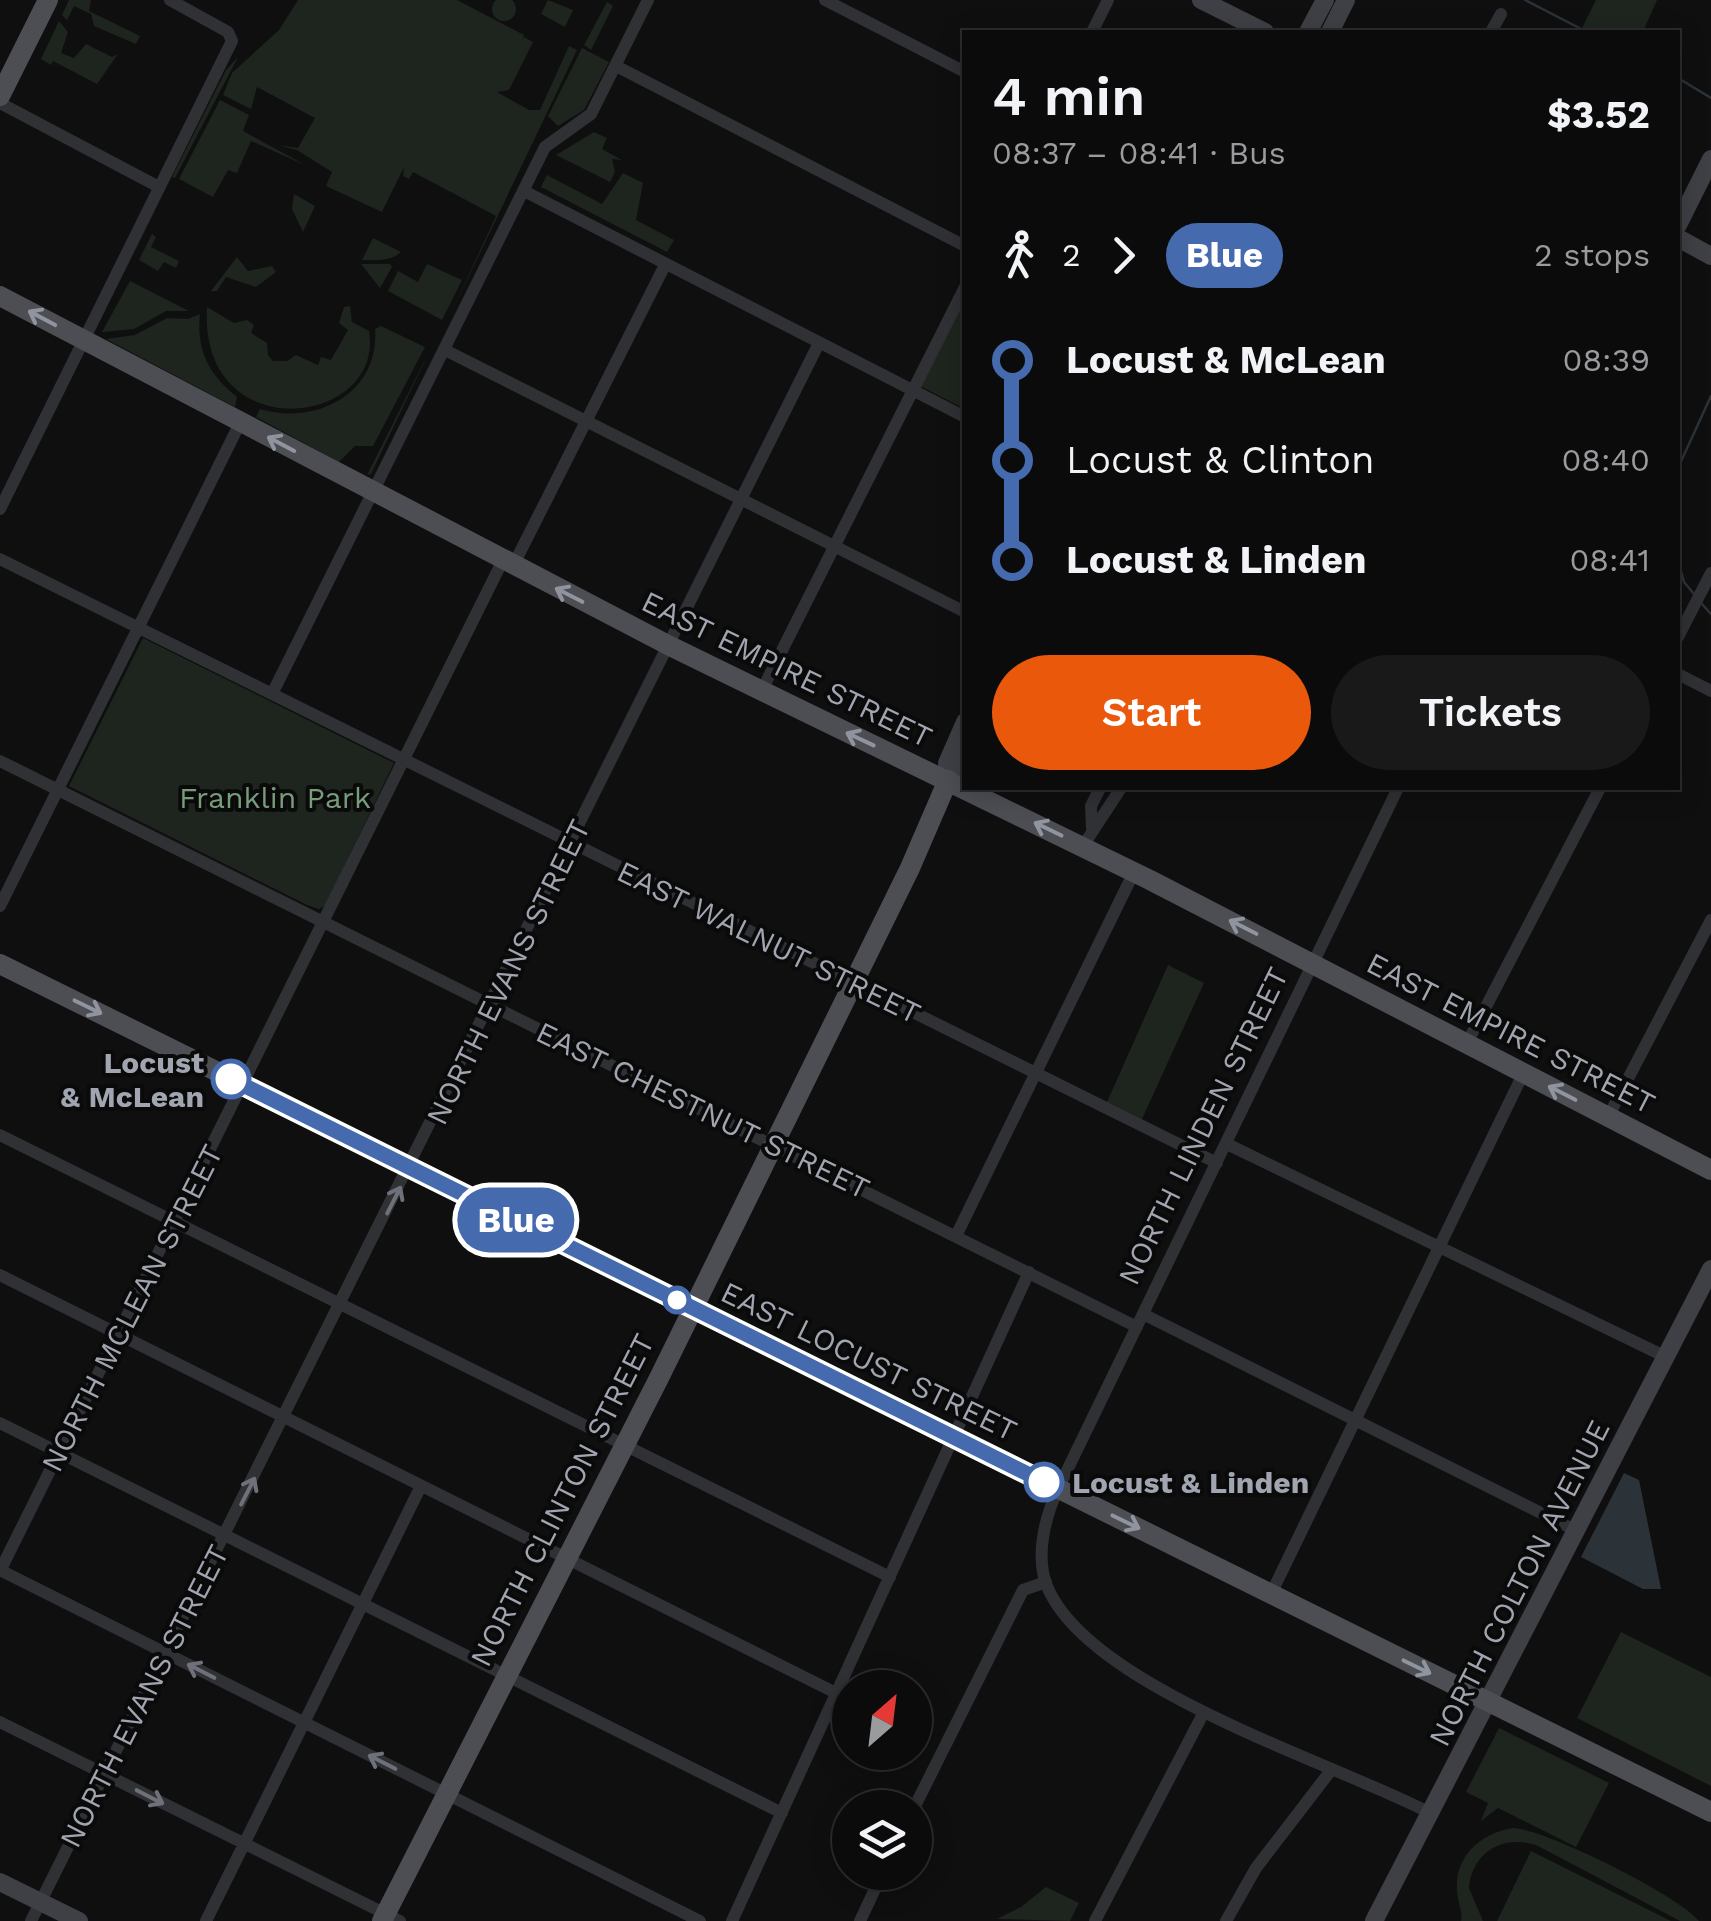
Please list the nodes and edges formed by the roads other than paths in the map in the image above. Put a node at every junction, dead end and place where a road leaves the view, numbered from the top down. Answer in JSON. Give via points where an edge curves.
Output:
{"nodes":[{"id":1,"x":48,"y":0,"type":"edge"},
{"id":2,"x":170,"y":0,"type":"edge"},
{"id":3,"x":648,"y":0,"type":"edge"},
{"id":4,"x":825,"y":0,"type":"edge"},
{"id":5,"x":1108,"y":0,"type":"edge"},
{"id":6,"x":1201,"y":0,"type":"edge"},
{"id":7,"x":1325,"y":0,"type":"edge"},
{"id":8,"x":1346,"y":0,"type":"edge"},
{"id":9,"x":1501,"y":14,"type":"dead end"},
{"id":10,"x":1093,"y":30,"type":"edge"},
{"id":11,"x":1261,"y":30,"type":"edge"},
{"id":12,"x":1309,"y":30,"type":"edge"},
{"id":13,"x":1331,"y":30,"type":"edge"},
{"id":14,"x":1493,"y":30,"type":"edge"},
{"id":15,"x":616,"y":66,"type":"junction"},
{"id":16,"x":962,"y":70,"type":"edge"},
{"id":17,"x":5,"y":73,"type":"edge"},
{"id":18,"x":0,"y":99,"type":"edge"},
{"id":19,"x":1711,"y":159,"type":"edge"},
{"id":20,"x":159,"y":187,"type":"junction"},
{"id":21,"x":524,"y":191,"type":"junction"},
{"id":22,"x":1680,"y":221,"type":"edge"},
{"id":23,"x":1680,"y":239,"type":"edge"},
{"id":24,"x":962,"y":244,"type":"edge"},
{"id":25,"x":1711,"y":256,"type":"edge"},
{"id":26,"x":665,"y":265,"type":"junction"},
{"id":27,"x":962,"y":293,"type":"edge"},
{"id":28,"x":0,"y":296,"type":"edge"},
{"id":29,"x":84,"y":340,"type":"junction"},
{"id":30,"x":820,"y":343,"type":"junction"},
{"id":31,"x":445,"y":350,"type":"junction"},
{"id":32,"x":913,"y":392,"type":"junction"},
{"id":33,"x":962,"y":416,"type":"edge"},
{"id":34,"x":240,"y":422,"type":"junction"},
{"id":35,"x":587,"y":424,"type":"junction"},
{"id":36,"x":372,"y":492,"type":"junction"},
{"id":37,"x":741,"y":502,"type":"junction"},
{"id":38,"x":0,"y":509,"type":"edge"},
{"id":39,"x":834,"y":549,"type":"junction"},
{"id":40,"x":0,"y":559,"type":"edge"},
{"id":41,"x":508,"y":563,"type":"junction"},
{"id":42,"x":1708,"y":579,"type":"edge"},
{"id":43,"x":962,"y":611,"type":"edge"},
{"id":44,"x":139,"y":629,"type":"junction"},
{"id":45,"x":1680,"y":634,"type":"edge"},
{"id":46,"x":668,"y":646,"type":"junction"},
{"id":47,"x":1680,"y":675,"type":"edge"},
{"id":48,"x":1711,"y":691,"type":"edge"},
{"id":49,"x":761,"y":692,"type":"junction"},
{"id":50,"x":272,"y":694,"type":"junction"},
{"id":51,"x":962,"y":728,"type":"edge"},
{"id":52,"x":404,"y":759,"type":"junction"},
{"id":53,"x":0,"y":761,"type":"edge"},
{"id":54,"x":962,"y":764,"type":"edge"},
{"id":55,"x":948,"y":780,"type":"junction"},
{"id":56,"x":962,"y":786,"type":"edge"},
{"id":57,"x":58,"y":790,"type":"junction"},
{"id":58,"x":973,"y":790,"type":"edge"},
{"id":59,"x":1099,"y":790,"type":"edge"},
{"id":60,"x":1120,"y":790,"type":"edge"},
{"id":61,"x":1397,"y":790,"type":"edge"},
{"id":62,"x":1599,"y":790,"type":"edge"},
{"id":63,"x":1088,"y":837,"type":"junction"},
{"id":64,"x":572,"y":844,"type":"junction"},
{"id":65,"x":1134,"y":872,"type":"junction"},
{"id":66,"x":0,"y":906,"type":"edge"},
{"id":67,"x":1711,"y":920,"type":"edge"},
{"id":68,"x":324,"y":922,"type":"junction"},
{"id":69,"x":1312,"y":963,"type":"junction"},
{"id":70,"x":0,"y":964,"type":"edge"},
{"id":71,"x":853,"y":983,"type":"junction"},
{"id":72,"x":491,"y":1005,"type":"junction"},
{"id":73,"x":1466,"y":1044,"type":"junction"},
{"id":74,"x":1036,"y":1074,"type":"junction"},
{"id":75,"x":1524,"y":1074,"type":"junction"},
{"id":76,"x":244,"y":1086,"type":"junction"},
{"id":77,"x":1608,"y":1117,"type":"junction"},
{"id":78,"x":0,"y":1135,"type":"edge"},
{"id":79,"x":1227,"y":1144,"type":"junction"},
{"id":80,"x":774,"y":1145,"type":"junction"},
{"id":81,"x":1217,"y":1164,"type":"junction"},
{"id":82,"x":410,"y":1168,"type":"junction"},
{"id":83,"x":1711,"y":1170,"type":"edge"},
{"id":84,"x":175,"y":1220,"type":"junction"},
{"id":85,"x":956,"y":1236,"type":"junction"},
{"id":86,"x":1440,"y":1248,"type":"junction"},
{"id":87,"x":1711,"y":1269,"type":"edge"},
{"id":88,"x":1029,"y":1272,"type":"junction"},
{"id":89,"x":0,"y":1275,"type":"edge"},
{"id":90,"x":342,"y":1304,"type":"junction"},
{"id":91,"x":694,"y":1308,"type":"junction"},
{"id":92,"x":1140,"y":1321,"type":"junction"},
{"id":93,"x":118,"y":1334,"type":"junction"},
{"id":94,"x":1666,"y":1357,"type":"junction"},
{"id":95,"x":284,"y":1418,"type":"junction"},
{"id":96,"x":1356,"y":1421,"type":"junction"},
{"id":97,"x":0,"y":1423,"type":"edge"},
{"id":98,"x":956,"y":1438,"type":"junction"},
{"id":99,"x":624,"y":1445,"type":"junction"},
{"id":100,"x":60,"y":1452,"type":"junction"},
{"id":101,"x":421,"y":1486,"type":"junction"},
{"id":102,"x":1058,"y":1489,"type":"junction"},
{"id":103,"x":1577,"y":1531,"type":"junction"},
{"id":104,"x":225,"y":1535,"type":"junction"},
{"id":105,"x":567,"y":1559,"type":"junction"},
{"id":106,"x":0,"y":1570,"type":"edge"},
{"id":107,"x":890,"y":1577,"type":"junction"},
{"id":108,"x":1046,"y":1582,"type":"junction"},
{"id":109,"x":1271,"y":1594,"type":"junction"},
{"id":110,"x":362,"y":1604,"type":"junction"},
{"id":111,"x":165,"y":1653,"type":"junction"},
{"id":112,"x":847,"y":1670,"type":"edge"},
{"id":113,"x":507,"y":1676,"type":"junction"},
{"id":114,"x":832,"y":1691,"type":"edge"},
{"id":115,"x":832,"y":1702,"type":"edge"},
{"id":116,"x":1488,"y":1702,"type":"junction"},
{"id":117,"x":1204,"y":1712,"type":"junction"},
{"id":118,"x":0,"y":1722,"type":"edge"},
{"id":119,"x":304,"y":1723,"type":"junction"},
{"id":120,"x":1332,"y":1769,"type":"junction"},
{"id":121,"x":105,"y":1774,"type":"junction"},
{"id":122,"x":923,"y":1790,"type":"edge"},
{"id":123,"x":446,"y":1794,"type":"junction"},
{"id":124,"x":1711,"y":1812,"type":"edge"},
{"id":125,"x":782,"y":1813,"type":"junction"},
{"id":126,"x":1430,"y":1813,"type":"junction"},
{"id":127,"x":244,"y":1844,"type":"junction"},
{"id":128,"x":0,"y":1882,"type":"edge"},
{"id":129,"x":875,"y":1890,"type":"edge"},
{"id":130,"x":40,"y":1902,"type":"junction"},
{"id":131,"x":389,"y":1919,"type":"edge"},
{"id":132,"x":30,"y":1921,"type":"edge"},
{"id":133,"x":79,"y":1921,"type":"edge"},
{"id":134,"x":206,"y":1921,"type":"edge"},
{"id":135,"x":700,"y":1921,"type":"edge"},
{"id":136,"x":732,"y":1921,"type":"edge"},
{"id":137,"x":860,"y":1921,"type":"edge"},
{"id":138,"x":1095,"y":1921,"type":"edge"},
{"id":139,"x":1226,"y":1921,"type":"edge"},
{"id":140,"x":1374,"y":1921,"type":"edge"}],
"edges":[{"from":1,"to":17,"type":"main road"},
{"from":2,"to":20,"type":"street","via":[[232,38]]},
{"from":3,"to":15,"type":"street"},
{"from":4,"to":16,"type":"street"},
{"from":5,"to":10,"type":"street"},
{"from":6,"to":11,"type":"street"},
{"from":7,"to":12,"type":"street"},
{"from":8,"to":13,"type":"street"},
{"from":9,"to":14,"type":"street"},
{"from":15,"to":21,"type":"street","via":[[591,114],[548,142]]},
{"from":15,"to":24,"type":"street"},
{"from":17,"to":18,"type":"main road"},
{"from":18,"to":20,"type":"street"},
{"from":19,"to":22,"type":"street"},
{"from":20,"to":29,"type":"street"},
{"from":21,"to":26,"type":"street"},
{"from":21,"to":31,"type":"street"},
{"from":23,"to":25,"type":"street"},
{"from":26,"to":30,"type":"street"},
{"from":26,"to":35,"type":"street","name":"NORTH MCLEAN STREET"},
{"from":27,"to":32,"type":"street"},
{"from":29,"to":28,"type":"main road","name":"EAST EMPIRE STREET","one_way":true},
{"from":29,"to":34,"type":"main road","name":"EAST EMPIRE STREET"},
{"from":29,"to":38,"type":"street"},
{"from":30,"to":32,"type":"street"},
{"from":30,"to":37,"type":"street","name":"NORTH EVANS STREET"},
{"from":31,"to":35,"type":"street"},
{"from":31,"to":36,"type":"street"},
{"from":32,"to":33,"type":"street"},
{"from":32,"to":39,"type":"street"},
{"from":36,"to":34,"type":"main road","name":"EAST EMPIRE STREET","one_way":true},
{"from":34,"to":44,"type":"street"},
{"from":35,"to":37,"type":"street"},
{"from":35,"to":41,"type":"street","name":"NORTH MCLEAN STREET"},
{"from":36,"to":41,"type":"main road","name":"EAST EMPIRE STREET"},
{"from":36,"to":50,"type":"street"},
{"from":37,"to":39,"type":"street"},
{"from":37,"to":46,"type":"street","name":"NORTH EVANS STREET"},
{"from":39,"to":43,"type":"street"},
{"from":39,"to":49,"type":"street"},
{"from":40,"to":44,"type":"street","name":"EAST WALNUT STREET"},
{"from":46,"to":41,"type":"main road","name":"EAST EMPIRE STREET","one_way":true},
{"from":41,"to":52,"type":"street","name":"NORTH MCLEAN STREET"},
{"from":42,"to":45,"type":"street"},
{"from":44,"to":50,"type":"street","name":"EAST WALNUT STREET"},
{"from":44,"to":57,"type":"street"},
{"from":46,"to":49,"type":"main road","name":"EAST EMPIRE STREET"},
{"from":46,"to":64,"type":"street","name":"NORTH EVANS STREET"},
{"from":47,"to":48,"type":"street"},
{"from":55,"to":49,"type":"main road","name":"EAST EMPIRE STREET","one_way":true},
{"from":50,"to":52,"type":"street","name":"EAST WALNUT STREET"},
{"from":51,"to":55,"type":"street","via":[[946,763]]},
{"from":52,"to":64,"type":"street","name":"EAST WALNUT STREET"},
{"from":52,"to":68,"type":"street","name":"NORTH MCLEAN STREET"},
{"from":53,"to":57,"type":"street","name":"EAST CHESTNUT STREET"},
{"from":54,"to":55,"type":"street"},
{"from":56,"to":55,"type":"main road","name":"EAST EMPIRE STREET","one_way":true},
{"from":55,"to":71,"type":"main road","name":"NORTH CLINTON STREET"},
{"from":57,"to":66,"type":"street"},
{"from":57,"to":68,"type":"street","name":"EAST CHESTNUT STREET"},
{"from":63,"to":58,"type":"main road","name":"EAST EMPIRE STREET","one_way":true},
{"from":59,"to":63,"type":"street"},
{"from":60,"to":63,"type":"street"},
{"from":61,"to":69,"type":"street","name":"NORTH LINDEN STREET"},
{"from":62,"to":73,"type":"street"},
{"from":63,"to":65,"type":"main road","name":"EAST EMPIRE STREET"},
{"from":64,"to":71,"type":"street","name":"EAST WALNUT STREET"},
{"from":64,"to":72,"type":"street","name":"NORTH EVANS STREET"},
{"from":69,"to":65,"type":"main road","name":"EAST EMPIRE STREET","one_way":true},
{"from":65,"to":74,"type":"street"},
{"from":67,"to":77,"type":"street"},
{"from":68,"to":72,"type":"street","name":"EAST CHESTNUT STREET"},
{"from":68,"to":76,"type":"street","name":"NORTH MCLEAN STREET"},
{"from":69,"to":73,"type":"main road","name":"EAST EMPIRE STREET"},
{"from":69,"to":79,"type":"street","name":"NORTH LINDEN STREET"},
{"from":70,"to":76,"type":"main road","name":"EAST LOCUST STREET","one_way":true},
{"from":71,"to":74,"type":"street","name":"EAST WALNUT STREET"},
{"from":71,"to":80,"type":"main road","name":"NORTH CLINTON STREET"},
{"from":72,"to":80,"type":"street","name":"EAST CHESTNUT STREET"},
{"from":72,"to":82,"type":"street","name":"NORTH EVANS STREET"},
{"from":73,"to":75,"type":"main road","name":"EAST EMPIRE STREET"},
{"from":74,"to":81,"type":"street","name":"EAST WALNUT STREET"},
{"from":74,"to":85,"type":"street"},
{"from":77,"to":75,"type":"main road","name":"EAST EMPIRE STREET","one_way":true},
{"from":75,"to":86,"type":"street"},
{"from":76,"to":82,"type":"main road","name":"EAST LOCUST STREET"},
{"from":76,"to":84,"type":"street","name":"NORTH MCLEAN STREET"},
{"from":77,"to":83,"type":"main road","name":"EAST EMPIRE STREET"},
{"from":78,"to":84,"type":"street"},
{"from":79,"to":81,"type":"street","name":"NORTH LINDEN STREET"},
{"from":79,"to":86,"type":"street"},
{"from":80,"to":85,"type":"street","name":"EAST CHESTNUT STREET"},
{"from":80,"to":91,"type":"main road","name":"NORTH CLINTON STREET"},
{"from":81,"to":92,"type":"street","name":"NORTH LINDEN STREET"},
{"from":90,"to":82,"type":"street","name":"NORTH EVANS STREET","one_way":true},
{"from":82,"to":91,"type":"main road","name":"EAST LOCUST STREET"},
{"from":84,"to":90,"type":"street"},
{"from":84,"to":93,"type":"street","name":"NORTH MCLEAN STREET"},
{"from":85,"to":88,"type":"street","name":"EAST CHESTNUT STREET"},
{"from":86,"to":94,"type":"street"},
{"from":86,"to":96,"type":"street"},
{"from":87,"to":94,"type":"street","name":"NORTH COLTON AVENUE"},
{"from":88,"to":92,"type":"street","name":"EAST CHESTNUT STREET"},
{"from":88,"to":98,"type":"street"},
{"from":89,"to":93,"type":"street"},
{"from":90,"to":95,"type":"street","name":"NORTH EVANS STREET"},
{"from":90,"to":99,"type":"street"},
{"from":91,"to":98,"type":"main road","name":"EAST LOCUST STREET"},
{"from":91,"to":99,"type":"main road","name":"NORTH CLINTON STREET"},
{"from":92,"to":96,"type":"street","name":"EAST CHESTNUT STREET"},
{"from":92,"to":102,"type":"street","name":"NORTH LINDEN STREET"},
{"from":93,"to":95,"type":"street"},
{"from":93,"to":100,"type":"street","name":"NORTH MCLEAN STREET"},
{"from":94,"to":103,"type":"street","name":"NORTH COLTON AVENUE"},
{"from":95,"to":101,"type":"street"},
{"from":104,"to":95,"type":"street","name":"NORTH EVANS STREET","one_way":true},
{"from":96,"to":103,"type":"street","name":"EAST CHESTNUT STREET"},
{"from":96,"to":109,"type":"street"},
{"from":97,"to":100,"type":"street"},
{"from":98,"to":102,"type":"main road","name":"EAST LOCUST STREET"},
{"from":98,"to":107,"type":"street"},
{"from":99,"to":105,"type":"main road","name":"NORTH CLINTON STREET"},
{"from":99,"to":107,"type":"street"},
{"from":100,"to":104,"type":"street"},
{"from":100,"to":106,"type":"street","name":"NORTH MCLEAN STREET"},
{"from":101,"to":105,"type":"street"},
{"from":101,"to":110,"type":"street"},
{"from":102,"to":108,"type":"street","name":"NORTH LINDEN STREET","via":[[1045,1524]]},
{"from":102,"to":109,"type":"main road","name":"EAST LOCUST STREET","one_way":true},
{"from":103,"to":116,"type":"street","name":"NORTH COLTON AVENUE"},
{"from":104,"to":110,"type":"street"},
{"from":104,"to":111,"type":"street","name":"NORTH EVANS STREET"},
{"from":105,"to":113,"type":"main road","name":"NORTH CLINTON STREET"},
{"from":105,"to":114,"type":"street"},
{"from":106,"to":111,"type":"street"},
{"from":107,"to":112,"type":"street"},
{"from":108,"to":117,"type":"street","via":[[1082,1634]]},
{"from":108,"to":122,"type":"street","via":[[1023,1590]]},
{"from":109,"to":116,"type":"main road","name":"EAST LOCUST STREET","one_way":true},
{"from":110,"to":113,"type":"street"},
{"from":110,"to":119,"type":"street"},
{"from":119,"to":111,"type":"street","one_way":true},
{"from":111,"to":121,"type":"street","name":"NORTH EVANS STREET"},
{"from":113,"to":123,"type":"main road","name":"NORTH CLINTON STREET"},
{"from":113,"to":125,"type":"street"},
{"from":115,"to":125,"type":"street"},
{"from":116,"to":124,"type":"main road","name":"EAST LOCUST STREET"},
{"from":116,"to":126,"type":"street","name":"NORTH COLTON AVENUE"},
{"from":117,"to":120,"type":"street"},
{"from":117,"to":138,"type":"street"},
{"from":118,"to":121,"type":"street"},
{"from":123,"to":119,"type":"street","one_way":true},
{"from":119,"to":127,"type":"street"},
{"from":120,"to":126,"type":"street"},
{"from":120,"to":139,"type":"street","via":[[1256,1868]]},
{"from":121,"to":127,"type":"street","one_way":true},
{"from":121,"to":130,"type":"street","name":"NORTH EVANS STREET"},
{"from":123,"to":131,"type":"main road","name":"NORTH CLINTON STREET"},
{"from":123,"to":135,"type":"street"},
{"from":125,"to":136,"type":"street"},
{"from":126,"to":140,"type":"street","name":"NORTH COLTON AVENUE"},
{"from":127,"to":131,"type":"street"},
{"from":127,"to":134,"type":"street"},
{"from":128,"to":130,"type":"street"},
{"from":129,"to":137,"type":"street"},
{"from":130,"to":132,"type":"street","name":"NORTH EVANS STREET"},
{"from":130,"to":133,"type":"street"}]}
